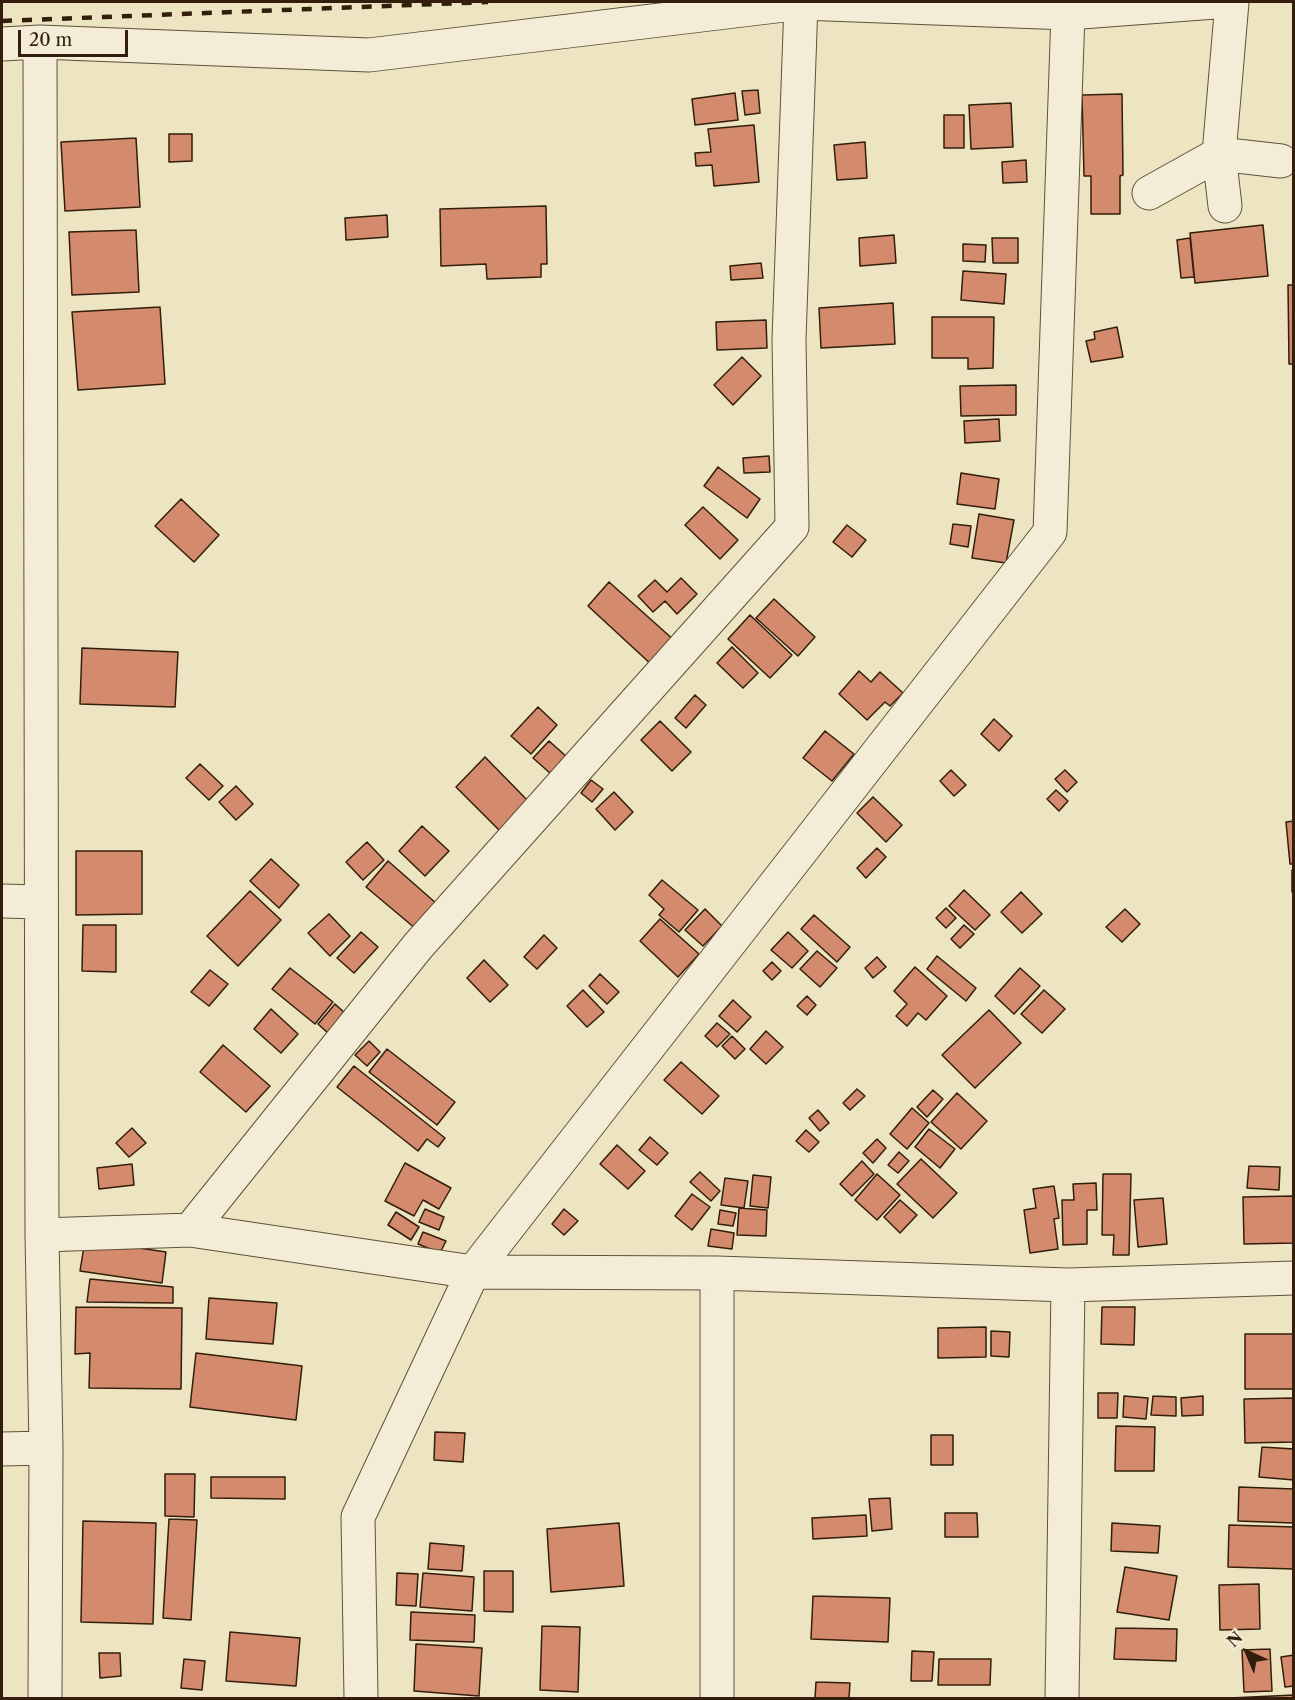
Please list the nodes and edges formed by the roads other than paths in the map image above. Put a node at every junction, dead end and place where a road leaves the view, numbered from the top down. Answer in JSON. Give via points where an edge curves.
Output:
{"nodes":[{"id":1,"x":1215,"y":2,"type":"edge"},
{"id":2,"x":1232,"y":2,"type":"edge"},
{"id":3,"x":801,"y":3,"type":"junction"},
{"id":4,"x":1068,"y":13,"type":"junction"},
{"id":5,"x":40,"y":42,"type":"junction"},
{"id":6,"x":2,"y":44,"type":"edge"},
{"id":7,"x":1219,"y":154,"type":"junction"},
{"id":8,"x":1281,"y":161,"type":"dead end"},
{"id":9,"x":1149,"y":193,"type":"dead end"},
{"id":10,"x":1225,"y":206,"type":"dead end"},
{"id":11,"x":2,"y":901,"type":"edge"},
{"id":12,"x":41,"y":902,"type":"junction"},
{"id":13,"x":190,"y":1230,"type":"junction"},
{"id":14,"x":42,"y":1235,"type":"junction"},
{"id":15,"x":473,"y":1272,"type":"junction"},
{"id":16,"x":717,"y":1273,"type":"junction"},
{"id":17,"x":1293,"y":1278,"type":"edge"},
{"id":18,"x":1068,"y":1285,"type":"junction"},
{"id":19,"x":46,"y":1448,"type":"junction"},
{"id":20,"x":2,"y":1449,"type":"edge"},
{"id":21,"x":45,"y":1698,"type":"edge"},
{"id":22,"x":361,"y":1698,"type":"edge"},
{"id":23,"x":717,"y":1698,"type":"edge"},
{"id":24,"x":1062,"y":1698,"type":"edge"}],
"edges":[{"from":1,"to":4,"type":"street"},
{"from":2,"to":7,"type":"street"},
{"from":3,"to":4,"type":"street"},
{"from":3,"to":5,"type":"street","via":[[369,55]]},
{"from":3,"to":13,"type":"street","via":[[789,339],[792,527],[418,946]]},
{"from":4,"to":15,"type":"street","via":[[1050,532]]},
{"from":5,"to":6,"type":"street"},
{"from":5,"to":12,"type":"street"},
{"from":7,"to":8,"type":"street"},
{"from":7,"to":9,"type":"street"},
{"from":7,"to":10,"type":"street"},
{"from":11,"to":12,"type":"street"},
{"from":12,"to":14,"type":"street"},
{"from":13,"to":14,"type":"street"},
{"from":13,"to":15,"type":"street"},
{"from":14,"to":19,"type":"street"},
{"from":15,"to":16,"type":"street"},
{"from":15,"to":22,"type":"street","via":[[358,1517]]},
{"from":16,"to":18,"type":"street"},
{"from":16,"to":23,"type":"street"},
{"from":17,"to":18,"type":"street"},
{"from":18,"to":24,"type":"street"},
{"from":19,"to":20,"type":"street"},
{"from":19,"to":21,"type":"street"}]}
